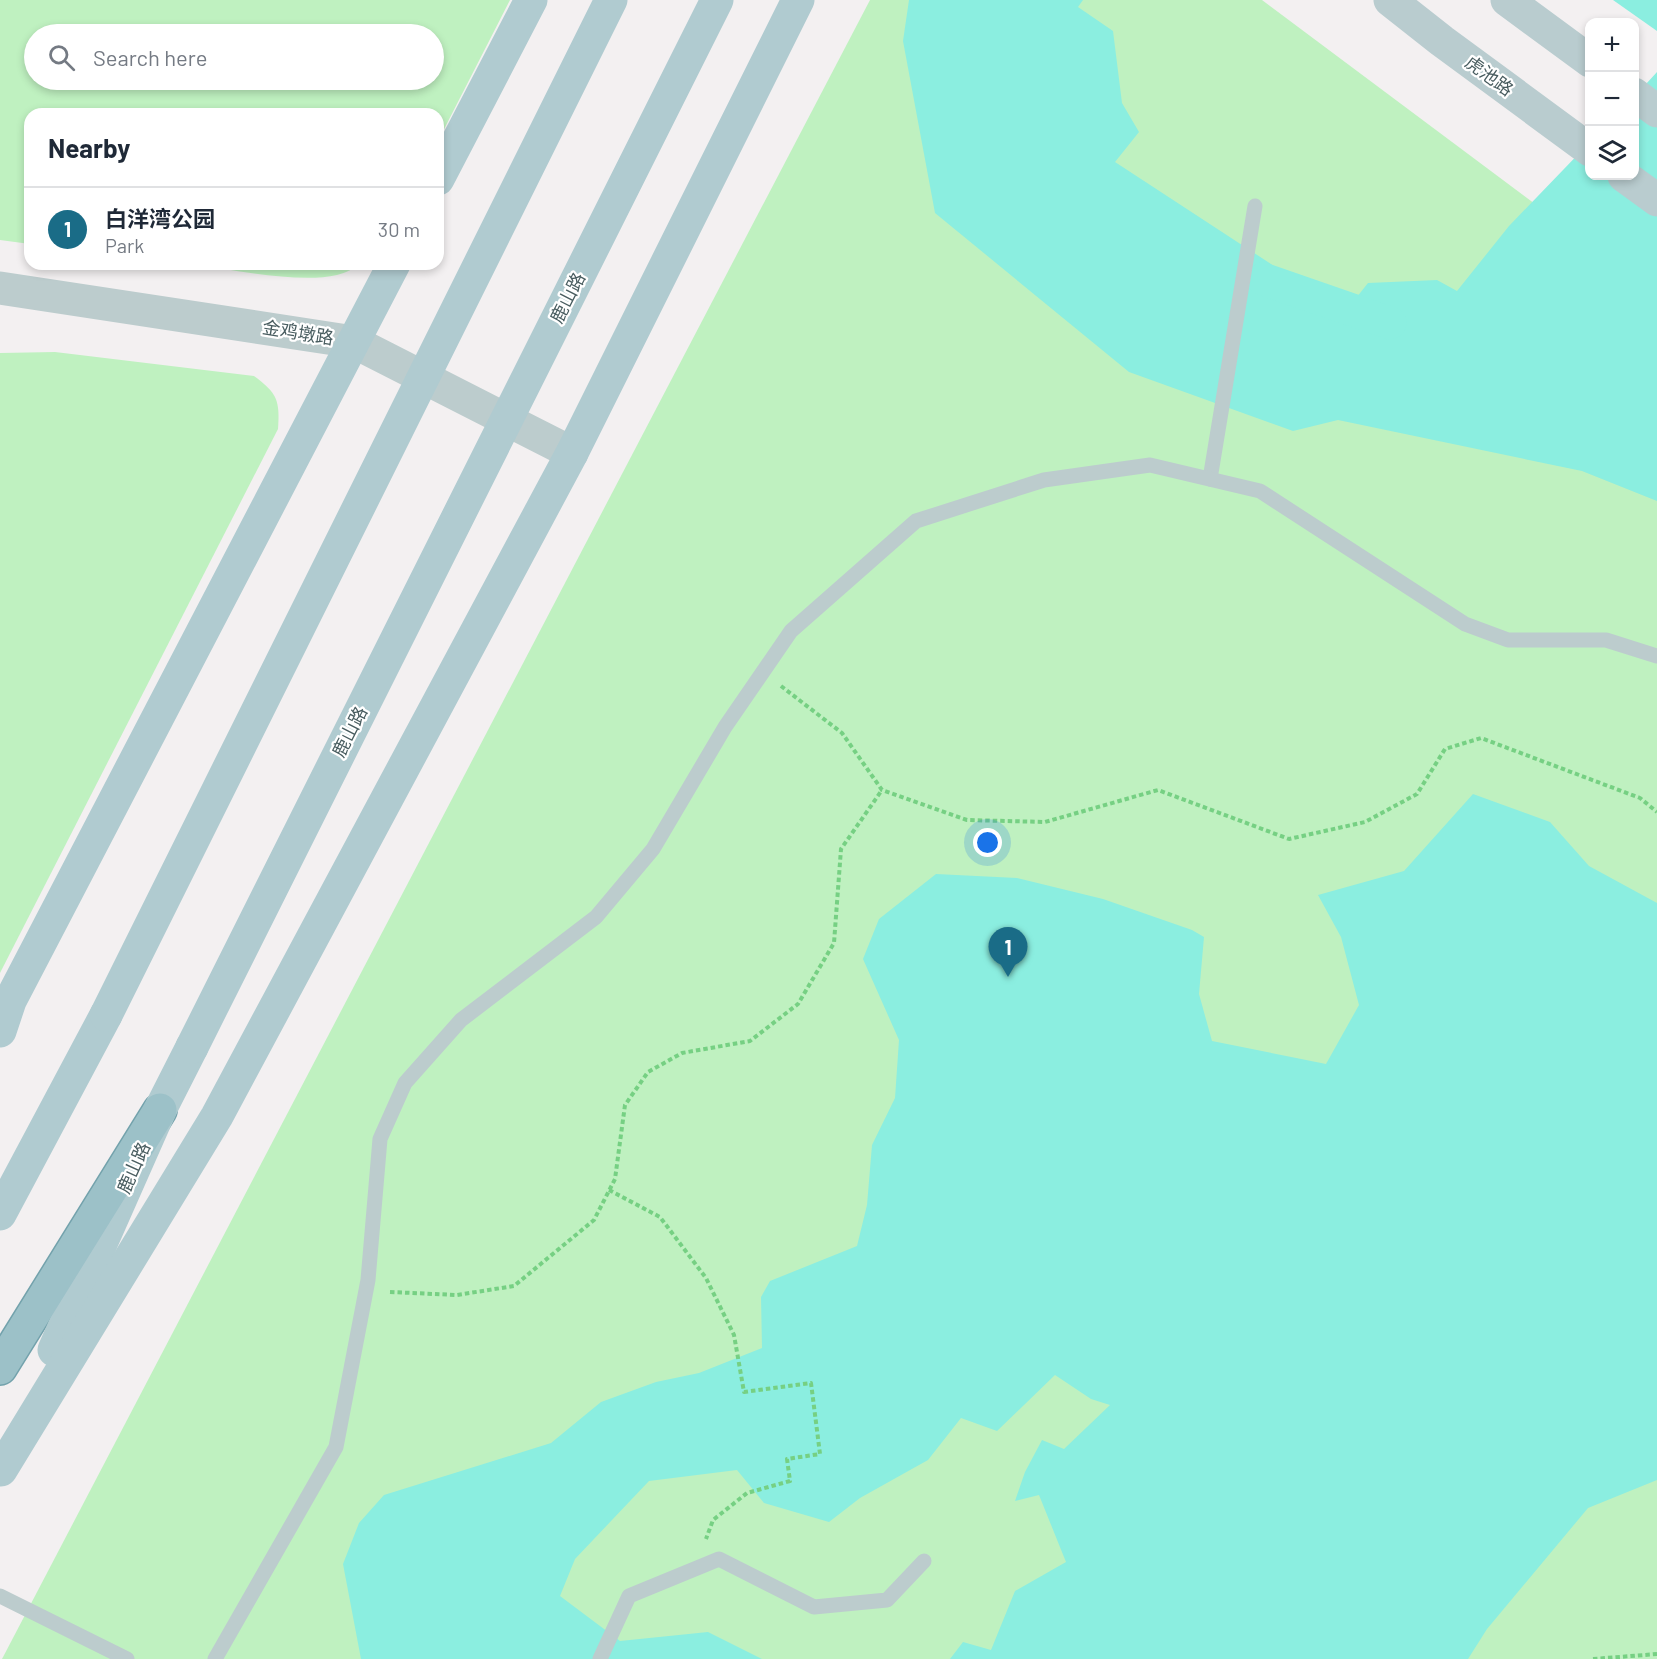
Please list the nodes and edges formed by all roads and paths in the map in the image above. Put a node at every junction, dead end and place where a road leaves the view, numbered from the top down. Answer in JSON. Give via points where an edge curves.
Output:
{"nodes":[{"id":1,"x":531,"y":0,"type":"edge"},
{"id":2,"x":611,"y":0,"type":"edge"},
{"id":3,"x":717,"y":0,"type":"edge"},
{"id":4,"x":798,"y":0,"type":"edge"},
{"id":5,"x":1390,"y":0,"type":"edge"},
{"id":6,"x":1508,"y":0,"type":"edge"},
{"id":7,"x":1585,"y":57,"type":"edge"},
{"id":8,"x":1639,"y":97,"type":"edge"},
{"id":9,"x":1657,"y":111,"type":"edge"},
{"id":10,"x":1585,"y":146,"type":"edge"},
{"id":11,"x":444,"y":167,"type":"edge"},
{"id":12,"x":1630,"y":180,"type":"edge"},
{"id":13,"x":1657,"y":200,"type":"edge"},
{"id":14,"x":1255,"y":206,"type":"dead end"},
{"id":15,"x":391,"y":270,"type":"edge"},
{"id":16,"x":0,"y":288,"type":"edge"},
{"id":17,"x":354,"y":342,"type":"junction"},
{"id":18,"x":572,"y":453,"type":"junction"},
{"id":19,"x":1210,"y":479,"type":"junction"},
{"id":20,"x":1657,"y":656,"type":"edge"},
{"id":21,"x":763,"y":673,"type":"junction"},
{"id":22,"x":882,"y":790,"type":"junction"},
{"id":23,"x":1657,"y":812,"type":"edge"},
{"id":24,"x":0,"y":1031,"type":"edge"},
{"id":25,"x":160,"y":1110,"type":"junction"},
{"id":26,"x":609,"y":1190,"type":"junction"},
{"id":27,"x":0,"y":1214,"type":"edge"},
{"id":28,"x":366,"y":1291,"type":"junction"},
{"id":29,"x":0,"y":1368,"type":"edge"},
{"id":30,"x":1,"y":1471,"type":"edge"},
{"id":31,"x":924,"y":1561,"type":"dead end"},
{"id":32,"x":693,"y":1569,"type":"junction"},
{"id":33,"x":0,"y":1596,"type":"edge"},
{"id":34,"x":1657,"y":1654,"type":"edge"},
{"id":35,"x":127,"y":1659,"type":"edge"},
{"id":36,"x":215,"y":1659,"type":"edge"},
{"id":37,"x":600,"y":1659,"type":"edge"},
{"id":38,"x":1593,"y":1659,"type":"edge"}],
"edges":[{"from":1,"to":11,"type":"main road"},
{"from":2,"to":27,"type":"main road","bridge":true,"via":[[106,1015]]},
{"from":3,"to":25,"type":"main road","name":"鹿山路","bridge":true},
{"from":4,"to":18,"type":"main road"},
{"from":5,"to":10,"type":"main road","name":"虎池路"},
{"from":6,"to":7,"type":"main road"},
{"from":8,"to":9,"type":"main road"},
{"from":12,"to":13,"type":"main road"},
{"from":14,"to":19,"type":"lane"},
{"from":15,"to":17,"type":"main road"},
{"from":16,"to":17,"type":"street","name":"金鸡墩路"},
{"from":17,"to":18,"type":"street","name":"金鸡墩路"},
{"from":17,"to":24,"type":"main road","via":[[10,1001]]},
{"from":18,"to":30,"type":"main road","via":[[217,1116]]},
{"from":19,"to":20,"type":"lane","via":[[1260,491],[1465,624],[1508,640],[1606,640]]},
{"from":19,"to":21,"type":"lane","via":[[1150,465],[1044,480],[916,521],[791,631]]},
{"from":21,"to":22,"type":"path","via":[[842,733]]},
{"from":21,"to":28,"type":"lane","via":[[725,727],[653,849],[596,917],[461,1020],[405,1083],[380,1139]]},
{"from":22,"to":23,"type":"path","via":[[967,820],[1045,822],[1158,790],[1289,839],[1365,822],[1416,794],[1445,748],[1481,738],[1640,798]]},
{"from":22,"to":26,"type":"path","via":[[841,849],[834,943],[798,1004],[750,1041],[682,1053],[648,1072],[625,1105],[615,1179]]},
{"from":25,"to":29,"type":"highway"},
{"from":25,"to":30,"type":"main road","name":"鹿山路"},
{"from":26,"to":28,"type":"path","via":[[594,1221],[514,1286],[457,1295]]},
{"from":26,"to":32,"type":"path","via":[[660,1217],[706,1278],[734,1335],[744,1392],[811,1383],[820,1454],[787,1459],[790,1481],[747,1493],[714,1520]]},
{"from":28,"to":36,"type":"lane","via":[[336,1447]]},
{"from":31,"to":32,"type":"lane","via":[[887,1600],[814,1607],[719,1559]]},
{"from":32,"to":37,"type":"lane","via":[[629,1596]]},
{"from":33,"to":35,"type":"lane"},
{"from":34,"to":38,"type":"path"}]}
